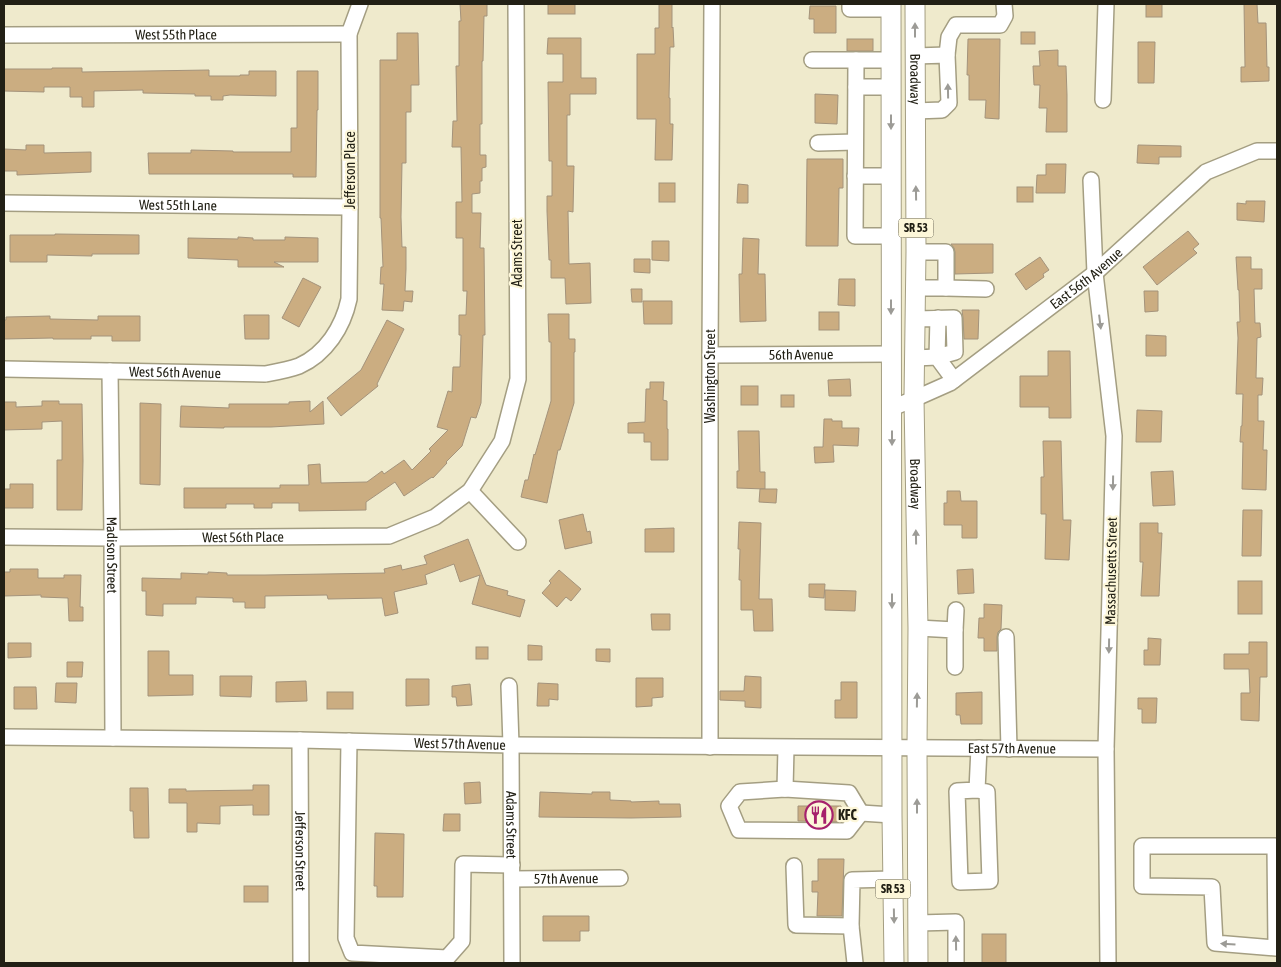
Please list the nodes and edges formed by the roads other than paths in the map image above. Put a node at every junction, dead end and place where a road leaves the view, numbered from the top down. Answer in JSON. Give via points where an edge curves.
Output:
{"nodes":[{"id":1,"x":360,"y":4,"type":"edge"},
{"id":2,"x":516,"y":4,"type":"edge"},
{"id":3,"x":712,"y":4,"type":"edge"},
{"id":4,"x":850,"y":4,"type":"edge"},
{"id":5,"x":915,"y":4,"type":"edge"},
{"id":6,"x":1004,"y":4,"type":"edge"},
{"id":7,"x":1106,"y":4,"type":"edge"},
{"id":8,"x":891,"y":6,"type":"edge"},
{"id":9,"x":349,"y":34,"type":"junction"},
{"id":10,"x":4,"y":35,"type":"edge"},
{"id":11,"x":947,"y":55,"type":"junction"},
{"id":12,"x":915,"y":56,"type":"junction"},
{"id":13,"x":812,"y":60,"type":"dead end"},
{"id":14,"x":856,"y":60,"type":"junction"},
{"id":15,"x":891,"y":60,"type":"junction"},
{"id":16,"x":856,"y":87,"type":"junction"},
{"id":17,"x":891,"y":87,"type":"junction"},
{"id":18,"x":1103,"y":100,"type":"dead end"},
{"id":19,"x":915,"y":111,"type":"junction"},
{"id":20,"x":855,"y":142,"type":"junction"},
{"id":21,"x":818,"y":143,"type":"dead end"},
{"id":22,"x":1277,"y":151,"type":"edge"},
{"id":23,"x":855,"y":176,"type":"junction"},
{"id":24,"x":891,"y":176,"type":"junction"},
{"id":25,"x":1092,"y":180,"type":"dead end"},
{"id":26,"x":4,"y":204,"type":"edge"},
{"id":27,"x":350,"y":207,"type":"junction"},
{"id":28,"x":891,"y":236,"type":"junction"},
{"id":29,"x":916,"y":252,"type":"junction"},
{"id":30,"x":1095,"y":273,"type":"junction"},
{"id":31,"x":916,"y":288,"type":"junction"},
{"id":32,"x":946,"y":288,"type":"junction"},
{"id":33,"x":986,"y":289,"type":"dead end"},
{"id":34,"x":916,"y":319,"type":"junction"},
{"id":35,"x":334,"y":335,"type":"joint"},
{"id":36,"x":891,"y":354,"type":"junction"},
{"id":37,"x":710,"y":355,"type":"junction"},
{"id":38,"x":915,"y":358,"type":"junction"},
{"id":39,"x":937,"y":358,"type":"junction"},
{"id":40,"x":4,"y":369,"type":"edge"},
{"id":41,"x":110,"y":371,"type":"junction"},
{"id":42,"x":954,"y":380,"type":"junction"},
{"id":43,"x":914,"y":399,"type":"junction"},
{"id":44,"x":892,"y":408,"type":"junction"},
{"id":45,"x":470,"y":491,"type":"junction"},
{"id":46,"x":4,"y":537,"type":"edge"},
{"id":47,"x":112,"y":538,"type":"junction"},
{"id":48,"x":518,"y":542,"type":"dead end"},
{"id":49,"x":956,"y":610,"type":"dead end"},
{"id":50,"x":918,"y":628,"type":"junction"},
{"id":51,"x":955,"y":630,"type":"junction"},
{"id":52,"x":1006,"y":637,"type":"dead end"},
{"id":53,"x":955,"y":667,"type":"dead end"},
{"id":54,"x":509,"y":686,"type":"dead end"},
{"id":55,"x":4,"y":737,"type":"edge"},
{"id":56,"x":113,"y":738,"type":"junction"},
{"id":57,"x":300,"y":740,"type":"junction"},
{"id":58,"x":348,"y":741,"type":"junction"},
{"id":59,"x":511,"y":745,"type":"junction"},
{"id":60,"x":710,"y":746,"type":"junction"},
{"id":61,"x":786,"y":748,"type":"junction"},
{"id":62,"x":892,"y":748,"type":"junction"},
{"id":63,"x":917,"y":748,"type":"junction"},
{"id":64,"x":979,"y":748,"type":"junction"},
{"id":65,"x":1010,"y":749,"type":"junction"},
{"id":66,"x":1106,"y":749,"type":"junction"},
{"id":67,"x":785,"y":789,"type":"junction"},
{"id":68,"x":977,"y":790,"type":"junction"},
{"id":69,"x":861,"y":813,"type":"junction"},
{"id":70,"x":892,"y":815,"type":"junction"},
{"id":71,"x":794,"y":866,"type":"dead end"},
{"id":72,"x":512,"y":872,"type":"junction"},
{"id":73,"x":620,"y":878,"type":"dead end"},
{"id":74,"x":893,"y":878,"type":"junction"},
{"id":75,"x":1276,"y":901,"type":"edge"},
{"id":76,"x":918,"y":923,"type":"junction"},
{"id":77,"x":851,"y":926,"type":"junction"},
{"id":78,"x":1277,"y":948,"type":"edge"},
{"id":79,"x":301,"y":963,"type":"edge"},
{"id":80,"x":512,"y":963,"type":"edge"},
{"id":81,"x":855,"y":963,"type":"edge"},
{"id":82,"x":894,"y":963,"type":"edge"},
{"id":83,"x":918,"y":963,"type":"edge"},
{"id":84,"x":956,"y":963,"type":"edge"},
{"id":85,"x":1108,"y":963,"type":"edge"}],
"edges":[{"from":1,"to":9,"type":"street","name":"Jefferson Place"},
{"from":2,"to":45,"type":"street","name":"Adams Street","via":[[518,379],[502,441]]},
{"from":3,"to":37,"type":"street","name":"Washington Street"},
{"from":4,"to":8,"type":"street","via":[[850,9]]},
{"from":12,"to":5,"type":"main road","name":"Broadway","number":"SR 53","one_way":true},
{"from":6,"to":11,"type":"street","via":[[1000,25],[956,25],[949,37]]},
{"from":7,"to":18,"type":"street"},
{"from":8,"to":15,"type":"main road","name":"Broadway","number":"SR 53"},
{"from":9,"to":10,"type":"street","name":"West 55th Place"},
{"from":9,"to":27,"type":"street","name":"Jefferson Place"},
{"from":11,"to":12,"type":"street"},
{"from":19,"to":11,"type":"street","one_way":true,"via":[[942,110],[948,103]]},
{"from":12,"to":19,"type":"main road","name":"Broadway","number":"SR 53"},
{"from":13,"to":14,"type":"street"},
{"from":14,"to":15,"type":"street"},
{"from":14,"to":16,"type":"street"},
{"from":15,"to":17,"type":"main road","name":"Broadway","number":"SR 53"},
{"from":16,"to":17,"type":"street"},
{"from":16,"to":20,"type":"street"},
{"from":17,"to":24,"type":"main road","name":"Broadway","number":"SR 53","one_way":true},
{"from":29,"to":19,"type":"main road","name":"Broadway","number":"SR 53","one_way":true},
{"from":20,"to":21,"type":"street"},
{"from":20,"to":23,"type":"street"},
{"from":22,"to":30,"type":"street","name":"East 56th Avenue","via":[[1257,151],[1206,172]]},
{"from":23,"to":24,"type":"street"},
{"from":23,"to":28,"type":"street","via":[[855,236]]},
{"from":24,"to":28,"type":"main road","name":"Broadway","number":"SR 53"},
{"from":25,"to":30,"type":"street","name":"Massachusetts Street"},
{"from":26,"to":27,"type":"street","name":"West 55th Lane"},
{"from":27,"to":35,"type":"street","name":"Jefferson Place","via":[[349,299],[342,324]]},
{"from":28,"to":36,"type":"main road","name":"Broadway","number":"SR 53","one_way":true},
{"from":29,"to":31,"type":"main road","name":"Broadway","number":"SR 53"},
{"from":29,"to":32,"type":"street","via":[[946,252]]},
{"from":30,"to":42,"type":"street","name":"East 56th Avenue"},
{"from":30,"to":66,"type":"street","name":"Massachusetts Street","one_way":true,"via":[[1114,436]]},
{"from":31,"to":32,"type":"street"},
{"from":31,"to":34,"type":"main road","name":"Broadway","number":"SR 53"},
{"from":32,"to":33,"type":"street"},
{"from":34,"to":38,"type":"main road","name":"Broadway","number":"SR 53"},
{"from":34,"to":39,"type":"street","via":[[954,318],[955,352]]},
{"from":35,"to":41,"type":"street","name":"West 56th Avenue","via":[[315,356],[299,366],[264,374]]},
{"from":36,"to":37,"type":"street","name":"56th Avenue"},
{"from":36,"to":44,"type":"main road","name":"Broadway","number":"SR 53"},
{"from":37,"to":60,"type":"street","name":"Washington Street"},
{"from":38,"to":39,"type":"street"},
{"from":38,"to":43,"type":"main road","name":"Broadway","number":"SR 53"},
{"from":39,"to":42,"type":"street"},
{"from":40,"to":41,"type":"street","name":"West 56th Avenue"},
{"from":41,"to":47,"type":"street","name":"Madison Street"},
{"from":42,"to":43,"type":"street","name":"East 56th Avenue"},
{"from":43,"to":44,"type":"street","name":"East 56th Avenue"},
{"from":50,"to":43,"type":"main road","name":"Broadway","number":"SR 53","one_way":true},
{"from":44,"to":62,"type":"main road","name":"Broadway","number":"SR 53","one_way":true},
{"from":45,"to":47,"type":"street","name":"West 56th Place","via":[[435,517],[389,536]]},
{"from":45,"to":48,"type":"street"},
{"from":46,"to":47,"type":"street","name":"West 56th Place"},
{"from":47,"to":56,"type":"street","name":"Madison Street"},
{"from":49,"to":51,"type":"street"},
{"from":50,"to":51,"type":"street"},
{"from":63,"to":50,"type":"main road","name":"Broadway","number":"SR 53","one_way":true},
{"from":51,"to":53,"type":"street"},
{"from":52,"to":65,"type":"street"},
{"from":54,"to":59,"type":"street","name":"Adams Street"},
{"from":55,"to":56,"type":"street","name":"West 57th Avenue"},
{"from":56,"to":57,"type":"street","name":"West 57th Avenue"},
{"from":57,"to":58,"type":"street","name":"West 57th Avenue"},
{"from":57,"to":79,"type":"street","name":"Jefferson Street"},
{"from":58,"to":59,"type":"street","name":"West 57th Avenue"},
{"from":58,"to":72,"type":"street","name":"57th Avenue","via":[[346,938],[352,954],[447,958],[462,941],[463,864]]},
{"from":59,"to":60,"type":"street","name":"West 57th Avenue"},
{"from":59,"to":72,"type":"street","name":"Adams Street"},
{"from":60,"to":61,"type":"street","name":"West 57th Avenue"},
{"from":61,"to":62,"type":"street","name":"West 57th Avenue"},
{"from":61,"to":67,"type":"street"},
{"from":62,"to":63,"type":"street","name":"West 57th Avenue"},
{"from":62,"to":70,"type":"main road","name":"Broadway","number":"SR 53"},
{"from":63,"to":64,"type":"street","name":"East 57th Avenue"},
{"from":76,"to":63,"type":"main road","name":"Broadway","number":"SR 53","one_way":true},
{"from":64,"to":65,"type":"street","name":"East 57th Avenue"},
{"from":64,"to":68,"type":"street"},
{"from":65,"to":66,"type":"street","name":"East 57th Avenue"},
{"from":66,"to":85,"type":"street","name":"Massachusetts Street"},
{"from":67,"to":69,"type":"street","via":[[849,793]]},
{"from":67,"to":69,"type":"street","via":[[740,792],[729,806],[739,830],[847,832]]},
{"from":68,"to":68,"type":"street","via":[[957,790],[960,882],[990,881],[987,792]]},
{"from":69,"to":70,"type":"street"},
{"from":70,"to":74,"type":"main road","name":"Broadway","number":"SR 53"},
{"from":71,"to":77,"type":"street","via":[[796,925]]},
{"from":72,"to":73,"type":"street","name":"57th Avenue"},
{"from":72,"to":80,"type":"street","name":"Adams Street"},
{"from":74,"to":77,"type":"street","via":[[852,880]]},
{"from":74,"to":82,"type":"main road","name":"Broadway","number":"SR 53","one_way":true},
{"from":75,"to":78,"type":"street"},
{"from":78,"to":75,"type":"street","one_way":true,"via":[[1215,943],[1212,887],[1142,886],[1142,846],[1274,846]]},
{"from":76,"to":83,"type":"main road","name":"Broadway","number":"SR 53"},
{"from":84,"to":76,"type":"street","one_way":true,"via":[[956,922]]},
{"from":77,"to":81,"type":"street"}]}
